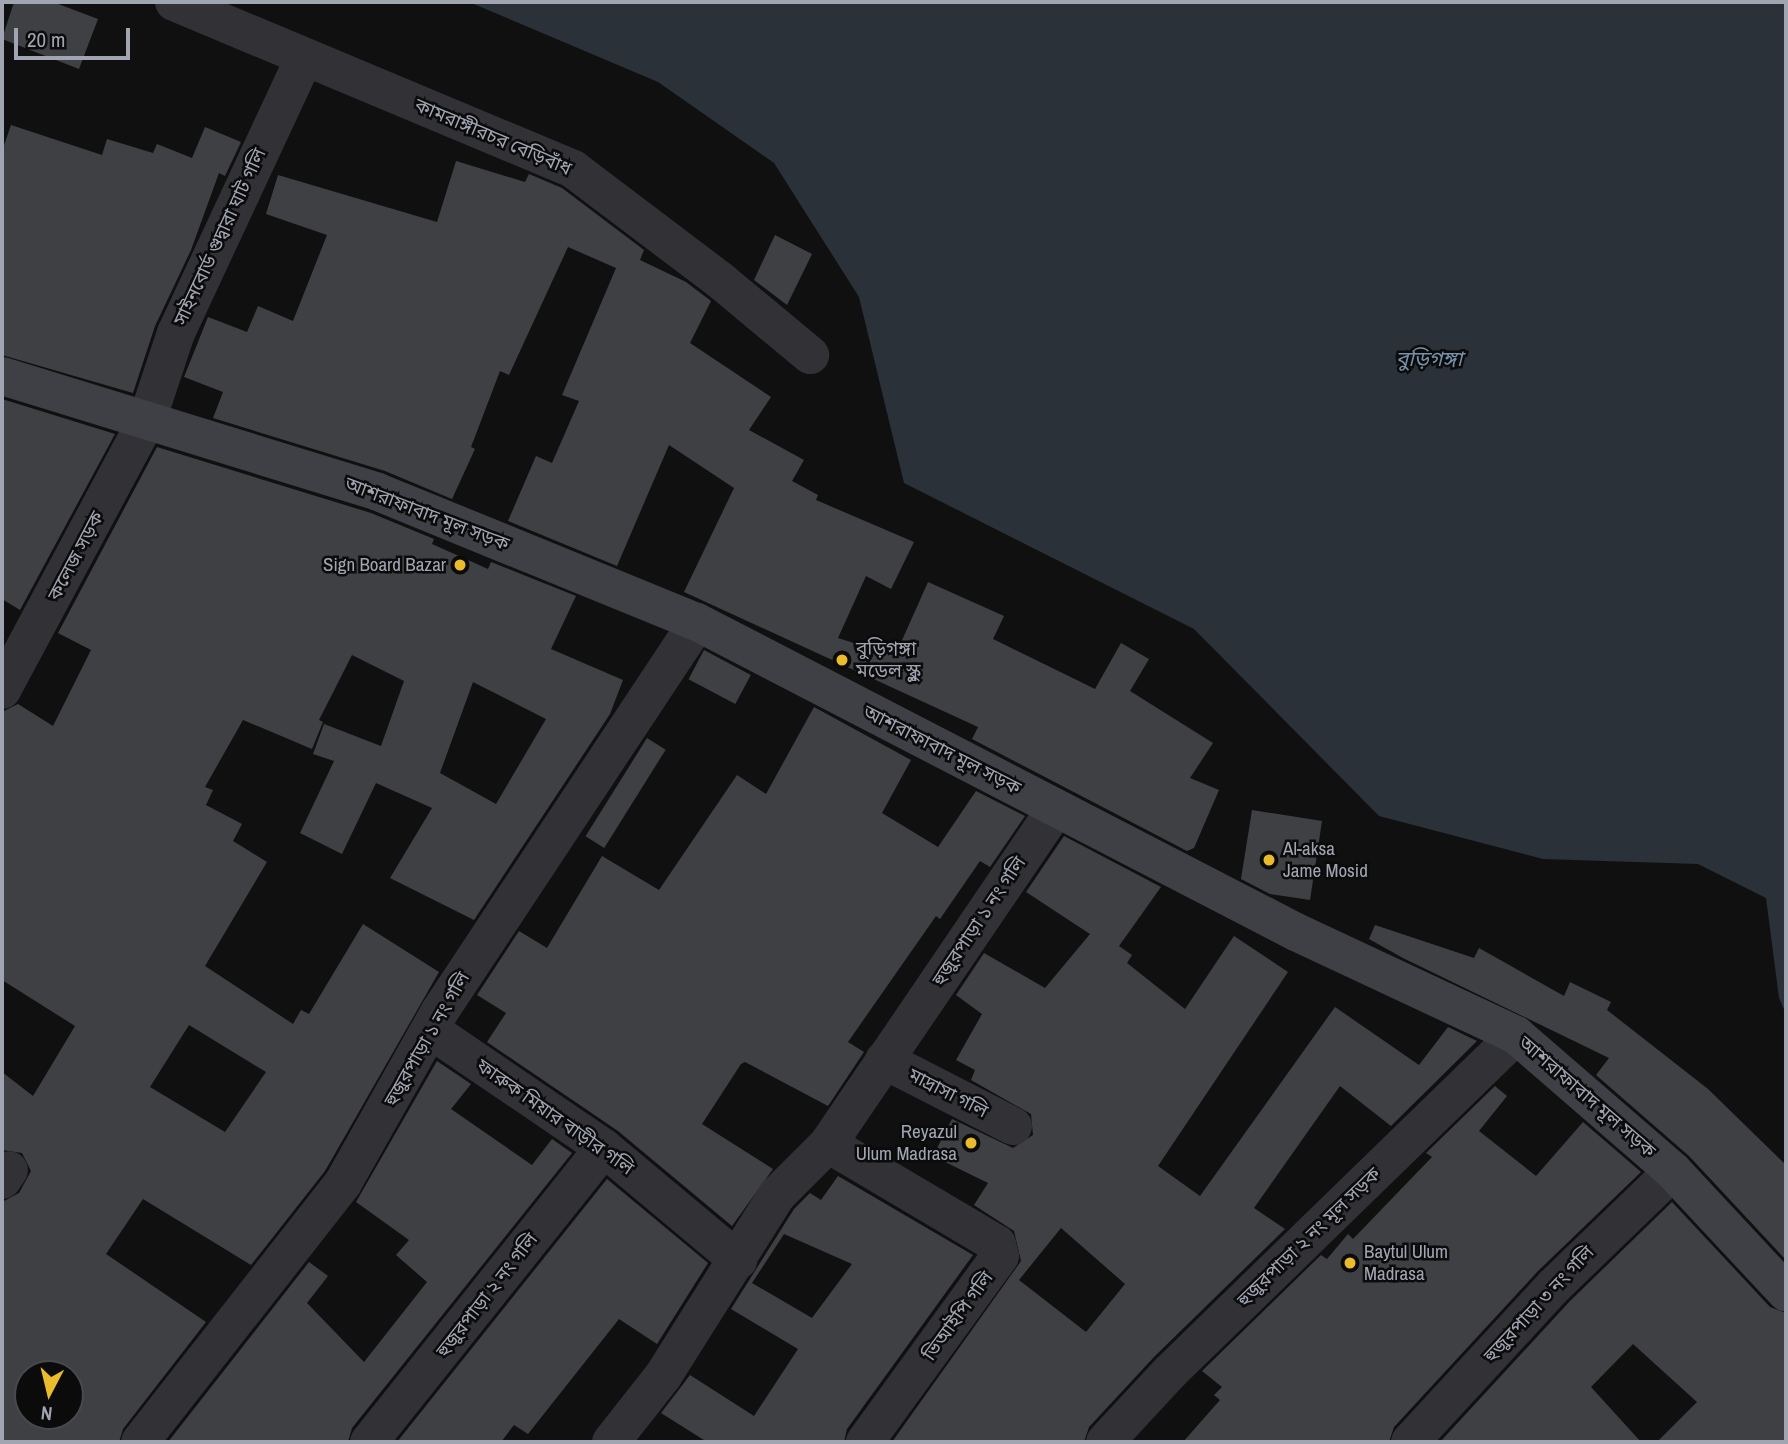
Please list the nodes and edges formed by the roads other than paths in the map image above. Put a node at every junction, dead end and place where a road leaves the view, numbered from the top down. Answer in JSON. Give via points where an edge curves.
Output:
{"nodes":[{"id":1,"x":174,"y":2,"type":"edge"},
{"id":2,"x":304,"y":59,"type":"junction"},
{"id":3,"x":810,"y":355,"type":"dead end"},
{"id":4,"x":2,"y":376,"type":"edge"},
{"id":5,"x":147,"y":420,"type":"junction"},
{"id":6,"x":697,"y":622,"type":"junction"},
{"id":7,"x":2,"y":690,"type":"edge"},
{"id":8,"x":1056,"y":809,"type":"junction"},
{"id":9,"x":432,"y":1031,"type":"junction"},
{"id":10,"x":1516,"y":1035,"type":"junction"},
{"id":11,"x":884,"y":1060,"type":"junction"},
{"id":12,"x":1013,"y":1126,"type":"dead end"},
{"id":13,"x":828,"y":1144,"type":"junction"},
{"id":14,"x":604,"y":1148,"type":"junction"},
{"id":15,"x":1673,"y":1171,"type":"junction"},
{"id":16,"x":738,"y":1261,"type":"junction"},
{"id":17,"x":1786,"y":1292,"type":"edge"},
{"id":18,"x":139,"y":1442,"type":"edge"},
{"id":19,"x":369,"y":1442,"type":"edge"},
{"id":20,"x":611,"y":1442,"type":"edge"},
{"id":21,"x":865,"y":1442,"type":"edge"},
{"id":22,"x":1105,"y":1442,"type":"edge"},
{"id":23,"x":1410,"y":1442,"type":"edge"}],
"edges":[{"from":1,"to":2,"type":"street","name":"কামরাঙ্গীরচর বেড়িবাঁধ"},
{"from":2,"to":3,"type":"street","name":"কামরাঙ্গীরচর বেড়িবাঁধ","via":[[573,169]]},
{"from":2,"to":5,"type":"street","name":"সাইনবোর্ড গুদ্বারা ঘাট গলি","via":[[176,333]]},
{"from":4,"to":5,"type":"street","name":"আশরাফাবাদ মূল সড়ক"},
{"from":5,"to":6,"type":"street","name":"আশরাফাবাদ মূল সড়ক","via":[[378,492]]},
{"from":5,"to":7,"type":"street","name":"কলেজ সড়ক"},
{"from":6,"to":8,"type":"street","name":"আশরাফাবাদ মূল সড়ক"},
{"from":6,"to":9,"type":"street","name":"হুজুরপাড়া ১ নং গলি","via":[[440,1011]]},
{"from":8,"to":10,"type":"street","name":"আশরাফাবাদ মূল সড়ক","via":[[1296,932]]},
{"from":8,"to":11,"type":"street","name":"হুজুরপাড়া ১ নং গলি"},
{"from":9,"to":14,"type":"street","name":"ফারুক মিয়ার বাড়ীর গলি"},
{"from":9,"to":18,"type":"street","name":"হুজুরপাড়া ১ নং গলি","via":[[343,1183]]},
{"from":10,"to":15,"type":"street","name":"আশরাফাবাদ মূল সড়ক"},
{"from":10,"to":22,"type":"street","name":"হুজুরপাড়া ২ নং মূল সড়ক","via":[[1170,1372]]},
{"from":11,"to":12,"type":"street","name":"মাদ্রাসা গলি"},
{"from":11,"to":13,"type":"street","name":"হুজুরপাড়া ১ নং গলি"},
{"from":13,"to":16,"type":"street","name":"হুজুরপাড়া ১ নং গলি","via":[[777,1195]]},
{"from":13,"to":21,"type":"street","name":"ভিআইপি গলি","via":[[997,1244],[1000,1256]]},
{"from":14,"to":16,"type":"street","name":"ফারুক মিয়ার বাড়ীর গলি"},
{"from":14,"to":19,"type":"street","name":"হুজুরপাড়া ২ নং গলি"},
{"from":15,"to":17,"type":"street","name":"আশরাফাবাদ মূল সড়ক"},
{"from":15,"to":23,"type":"street","name":"হুজুরপাড়া ৩ নং গলি","via":[[1554,1286]]},
{"from":16,"to":20,"type":"street","name":"হুজুরপাড়া ১ নং গলি","via":[[663,1376]]}]}
